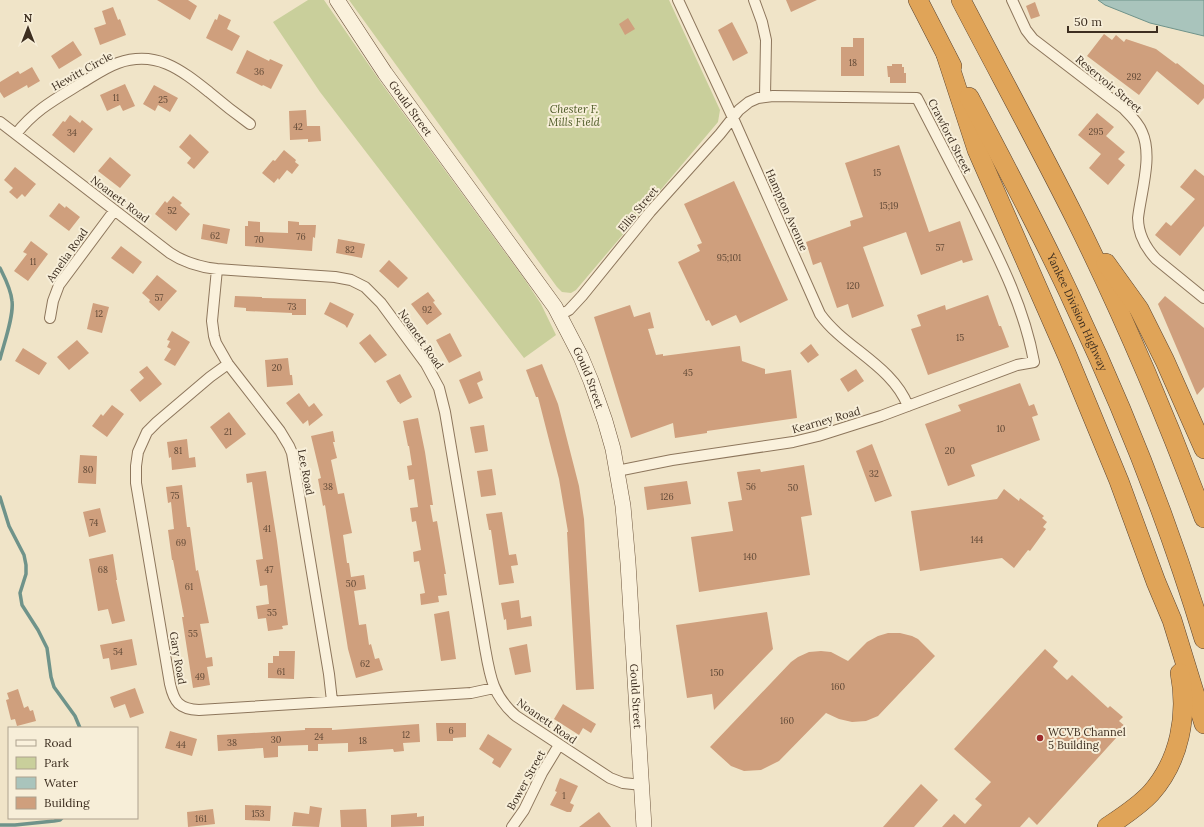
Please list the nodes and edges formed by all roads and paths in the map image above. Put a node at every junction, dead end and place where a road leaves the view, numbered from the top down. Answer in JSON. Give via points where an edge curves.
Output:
{"nodes":[{"id":1,"x":337,"y":0,"type":"edge"},
{"id":2,"x":678,"y":0,"type":"edge"},
{"id":3,"x":754,"y":0,"type":"edge"},
{"id":4,"x":918,"y":0,"type":"edge"},
{"id":5,"x":961,"y":0,"type":"edge"},
{"id":6,"x":1012,"y":0,"type":"edge"},
{"id":7,"x":946,"y":55,"type":"junction"},
{"id":8,"x":765,"y":96,"type":"junction"},
{"id":9,"x":733,"y":118,"type":"junction"},
{"id":10,"x":0,"y":122,"type":"edge"},
{"id":11,"x":250,"y":124,"type":"dead end"},
{"id":12,"x":16,"y":134,"type":"junction"},
{"id":13,"x":114,"y":210,"type":"junction"},
{"id":14,"x":1076,"y":221,"type":"junction"},
{"id":15,"x":217,"y":269,"type":"junction"},
{"id":16,"x":1204,"y":298,"type":"edge"},
{"id":17,"x":560,"y":315,"type":"junction"},
{"id":18,"x":50,"y":318,"type":"dead end"},
{"id":19,"x":1034,"y":362,"type":"joint"},
{"id":20,"x":228,"y":364,"type":"junction"},
{"id":21,"x":908,"y":406,"type":"junction"},
{"id":22,"x":1204,"y":449,"type":"edge"},
{"id":23,"x":617,"y":471,"type":"junction"},
{"id":24,"x":1204,"y":518,"type":"edge"},
{"id":25,"x":1156,"y":582,"type":"junction"},
{"id":26,"x":1204,"y":639,"type":"edge"},
{"id":27,"x":494,"y":688,"type":"junction"},
{"id":28,"x":332,"y":701,"type":"junction"},
{"id":29,"x":1204,"y":724,"type":"edge"},
{"id":30,"x":559,"y":745,"type":"junction"},
{"id":31,"x":642,"y":785,"type":"junction"},
{"id":32,"x":512,"y":827,"type":"edge"},
{"id":33,"x":644,"y":827,"type":"edge"},
{"id":34,"x":1107,"y":827,"type":"edge"}],
"edges":[{"from":1,"to":17,"type":"main road","name":"Gould Street","via":[[390,80]]},
{"from":2,"to":9,"type":"street","name":"Hampton Avenue"},
{"from":3,"to":8,"type":"street","via":[[766,40]]},
{"from":4,"to":7,"type":"highway","name":"Yankee Division Highway"},
{"from":5,"to":14,"type":"highway"},
{"from":6,"to":16,"type":"street","name":"Reservoir Street","via":[[1033,39],[1136,120],[1145,141],[1146,158],[1138,218],[1142,239],[1159,262]]},
{"from":7,"to":25,"type":"highway","via":[[977,150],[1084,394]]},
{"from":7,"to":26,"type":"highway","name":"Yankee Division Highway","via":[[1039,231],[1092,342],[1155,494]]},
{"from":8,"to":9,"type":"street","name":"Crawford Street","via":[[749,102]]},
{"from":8,"to":19,"type":"street","name":"Crawford Street","via":[[917,98],[1006,271],[1028,334]]},
{"from":9,"to":17,"type":"street","name":"Ellis Street","via":[[650,212],[582,296],[569,310]]},
{"from":9,"to":21,"type":"street","name":"Hampton Avenue","via":[[820,314],[892,380],[902,392]]},
{"from":10,"to":12,"type":"street","name":"Noanett Road"},
{"from":11,"to":12,"type":"street","name":"Hewitt Circle","via":[[173,66],[158,61],[133,60],[112,66],[49,103],[30,117]]},
{"from":12,"to":13,"type":"street","name":"Noanett Road"},
{"from":13,"to":15,"type":"street","name":"Noanett Road","via":[[176,257],[194,265]]},
{"from":13,"to":18,"type":"street","name":"Amelia Road","via":[[58,285]]},
{"from":14,"to":22,"type":"highway","via":[[1139,309]]},
{"from":14,"to":24,"type":"highway","via":[[1144,366]]},
{"from":15,"to":20,"type":"street","name":"Lee Road","via":[[213,328],[216,343]]},
{"from":15,"to":27,"type":"street","name":"Noanett Road","via":[[327,276],[351,280],[365,287],[376,297],[424,360],[437,384],[445,412]]},
{"from":17,"to":23,"type":"main road","name":"Gould Street","via":[[591,381],[605,421]]},
{"from":19,"to":21,"type":"street","name":"Kearney Road"},
{"from":20,"to":28,"type":"street","name":"Lee Road","via":[[280,431],[292,453]]},
{"from":20,"to":28,"type":"street","name":"Gary Road","via":[[151,427],[140,445],[136,459],[136,483],[173,696],[184,707],[199,710]]},
{"from":21,"to":23,"type":"street","name":"Kearney Road","via":[[843,429],[805,439]]},
{"from":23,"to":31,"type":"main road","name":"Gould Street","via":[[628,563]]},
{"from":25,"to":29,"type":"highway","via":[[1172,620]]},
{"from":25,"to":34,"type":"highway","via":[[1182,679],[1183,708],[1179,739],[1169,767],[1151,793]]},
{"from":27,"to":28,"type":"street","name":"Gary Road","via":[[471,693]]},
{"from":27,"to":30,"type":"street","name":"Noanett Road","via":[[505,706],[516,716]]},
{"from":30,"to":31,"type":"street","name":"Noanett Road","via":[[616,782]]},
{"from":30,"to":32,"type":"street","name":"Bower Street"},
{"from":31,"to":33,"type":"main road","name":"Gould Street"}]}
